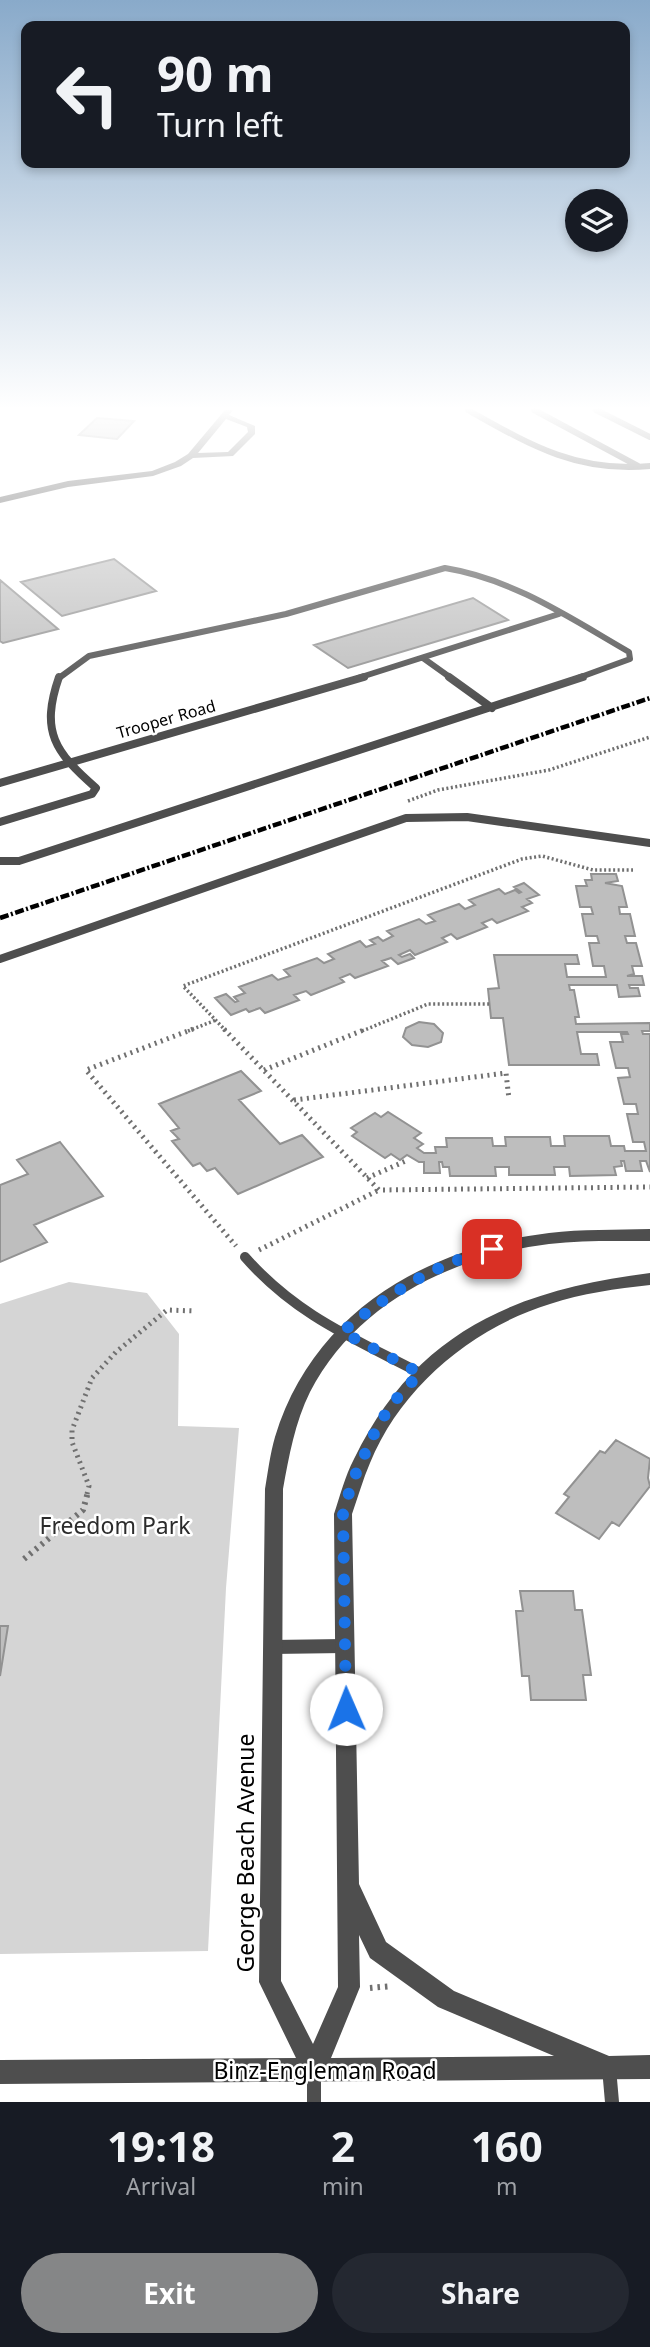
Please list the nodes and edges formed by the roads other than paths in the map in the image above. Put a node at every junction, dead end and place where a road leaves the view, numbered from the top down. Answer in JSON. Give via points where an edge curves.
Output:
{"nodes":[{"id":1,"x":559,"y":614,"type":"junction"},
{"id":2,"x":423,"y":658,"type":"junction"},
{"id":3,"x":492,"y":708,"type":"junction"},
{"id":4,"x":67,"y":763,"type":"junction"},
{"id":5,"x":0,"y":783,"type":"edge"},
{"id":6,"x":0,"y":822,"type":"edge"},
{"id":7,"x":650,"y":843,"type":"edge"},
{"id":8,"x":0,"y":860,"type":"edge"},
{"id":9,"x":0,"y":960,"type":"edge"},
{"id":10,"x":650,"y":1236,"type":"edge"},
{"id":11,"x":245,"y":1257,"type":"road end"},
{"id":12,"x":650,"y":1279,"type":"edge"},
{"id":13,"x":342,"y":1332,"type":"junction"},
{"id":14,"x":420,"y":1373,"type":"junction"},
{"id":15,"x":345,"y":1646,"type":"junction"},
{"id":16,"x":272,"y":1647,"type":"junction"},
{"id":17,"x":348,"y":1886,"type":"junction"},
{"id":18,"x":608,"y":2067,"type":"junction"},
{"id":19,"x":650,"y":2067,"type":"edge"},
{"id":20,"x":314,"y":2070,"type":"junction"},
{"id":21,"x":0,"y":2072,"type":"edge"},
{"id":22,"x":314,"y":2102,"type":"edge"},
{"id":23,"x":612,"y":2102,"type":"edge"}],
"edges":[{"from":1,"to":2,"type":"lane","name":"Trooper Road"},
{"from":1,"to":3,"type":"lane","via":[[629,652],[630,659]]},
{"from":1,"to":4,"type":"lane","via":[[502,583],[445,568],[286,614],[89,656],[59,677],[51,704],[54,743]]},
{"from":2,"to":3,"type":"lane"},
{"from":2,"to":4,"type":"lane","name":"Trooper Road"},
{"from":3,"to":8,"type":"lane","via":[[19,862]]},
{"from":4,"to":5,"type":"lane","name":"Trooper Road"},
{"from":4,"to":6,"type":"lane","via":[[96,788],[92,794]]},
{"from":7,"to":9,"type":"lane","via":[[598,839],[471,816],[406,818]]},
{"from":10,"to":13,"type":"street","name":"George Beach Avenue","via":[[561,1237],[477,1253],[393,1292]]},
{"from":11,"to":13,"type":"lane","via":[[303,1311]]},
{"from":12,"to":14,"type":"street","via":[[596,1286],[530,1304],[471,1334]]},
{"from":13,"to":14,"type":"lane"},
{"from":13,"to":16,"type":"street","name":"George Beach Avenue","via":[[296,1401],[278,1458]]},
{"from":14,"to":15,"type":"street","via":[[379,1423],[343,1514]]},
{"from":15,"to":16,"type":"lane"},
{"from":15,"to":17,"type":"street"},
{"from":16,"to":20,"type":"street","name":"George Beach Avenue","via":[[270,1982]]},
{"from":17,"to":18,"type":"street","via":[[378,1950],[435,1991]]},
{"from":17,"to":20,"type":"street","via":[[349,1987]]},
{"from":18,"to":19,"type":"street","name":"Binz-Engleman Road"},
{"from":18,"to":20,"type":"street","name":"Binz-Engleman Road"},
{"from":18,"to":23,"type":"lane"},
{"from":20,"to":21,"type":"street","name":"Binz-Engleman Road"},
{"from":20,"to":22,"type":"lane"}]}
